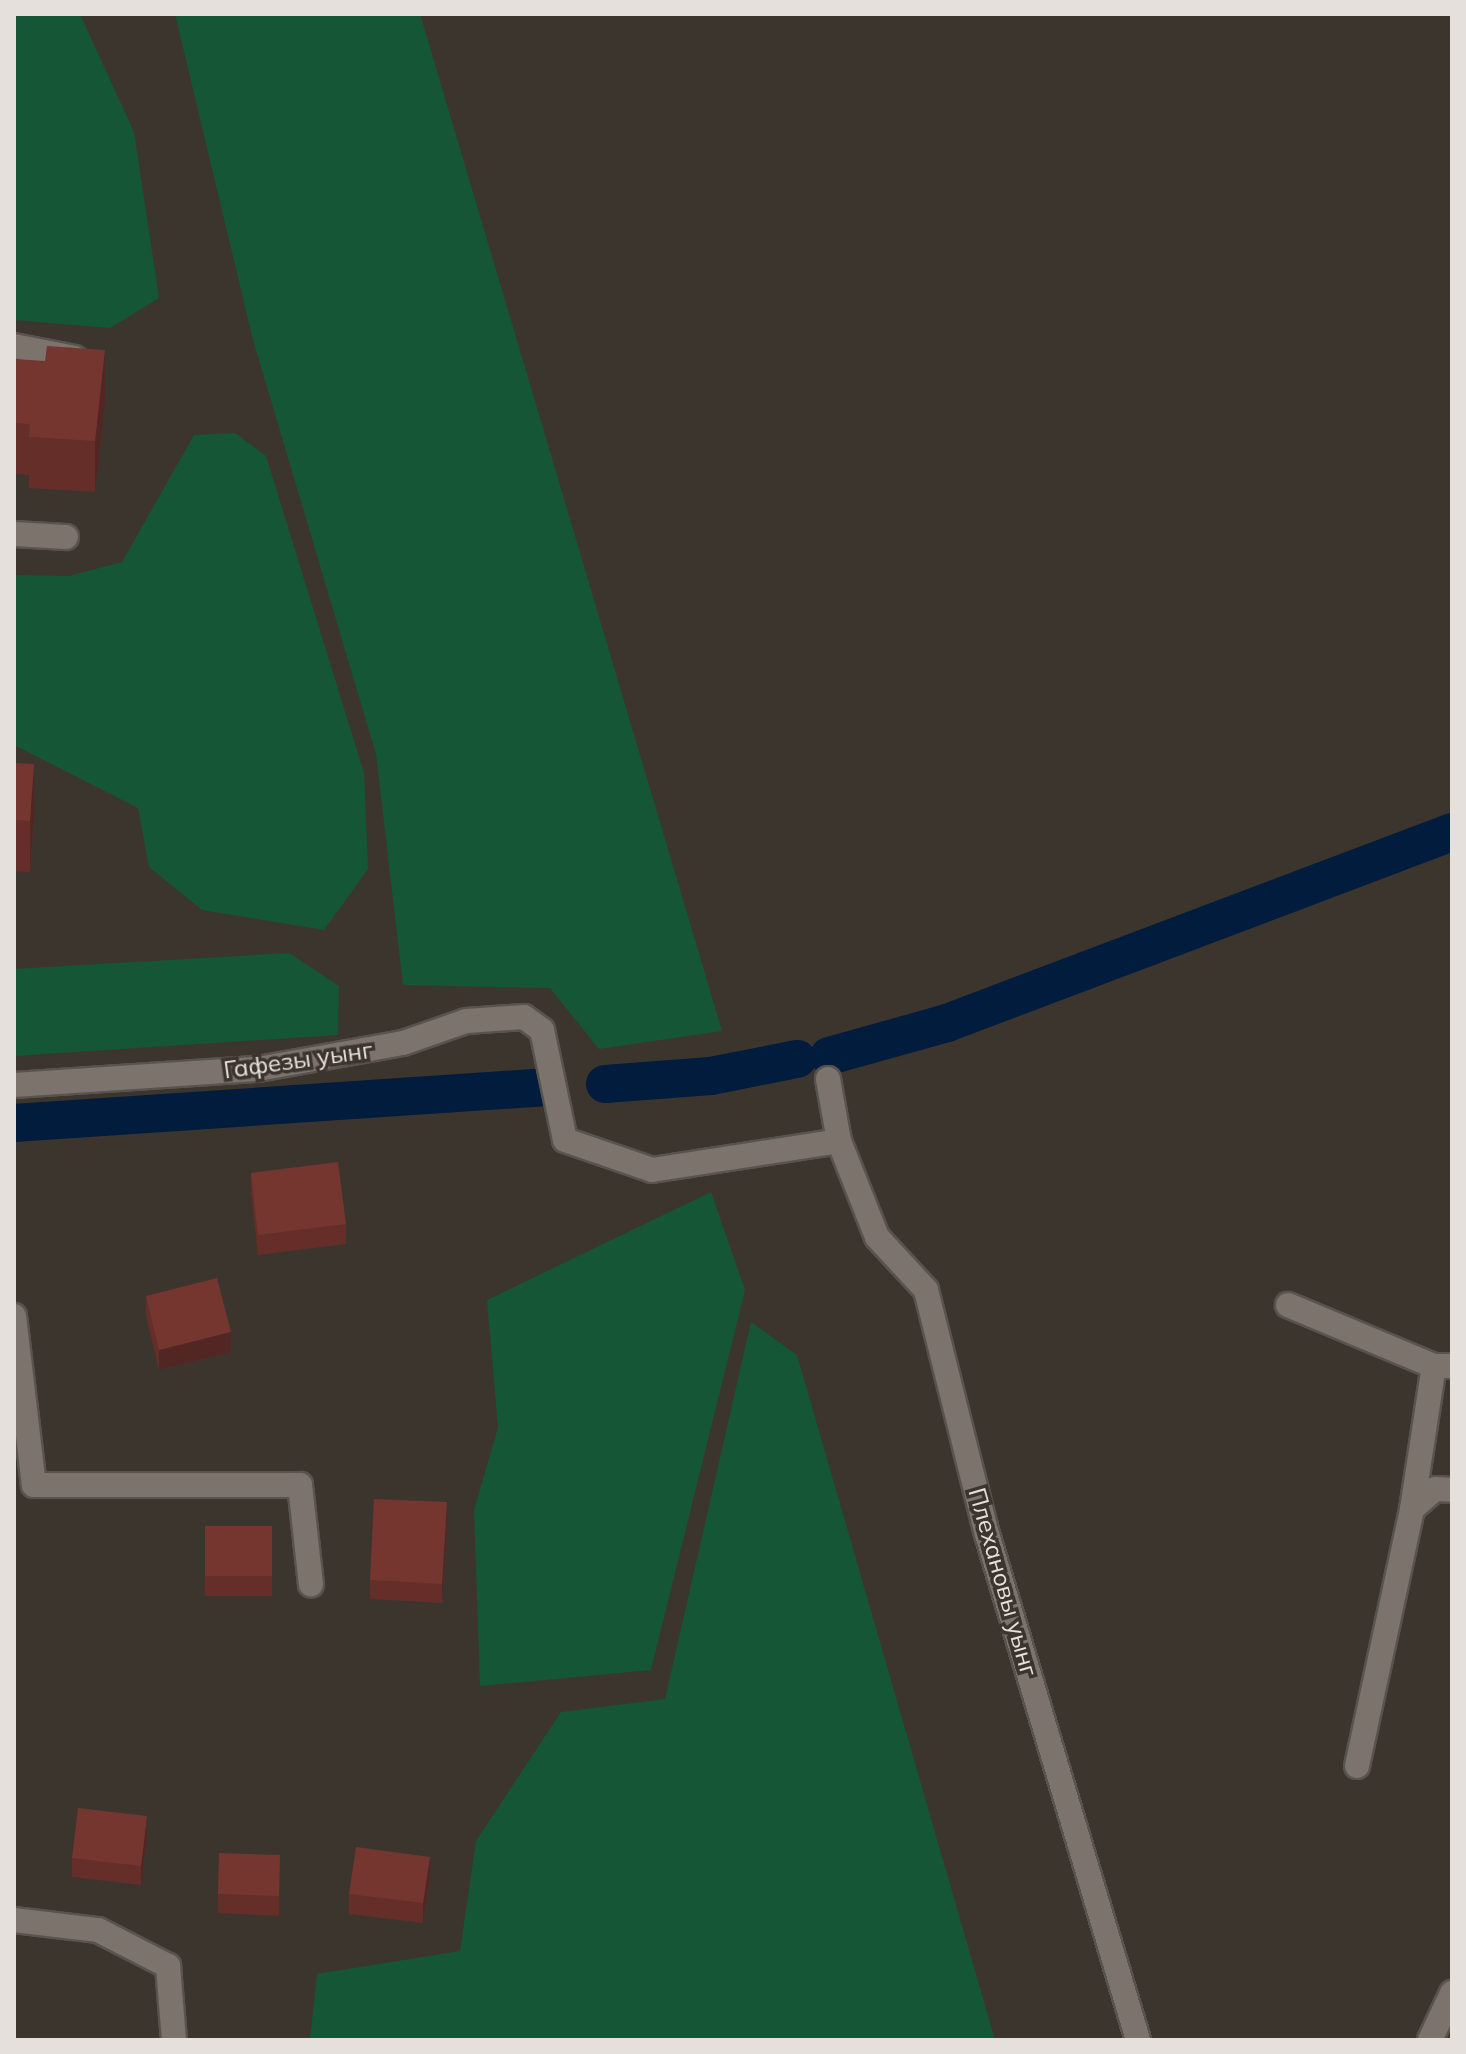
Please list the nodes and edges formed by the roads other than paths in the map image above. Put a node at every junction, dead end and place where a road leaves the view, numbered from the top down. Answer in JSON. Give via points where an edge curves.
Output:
{"nodes":[{"id":1,"x":14,"y":346,"type":"edge"},
{"id":2,"x":75,"y":358,"type":"edge"},
{"id":3,"x":14,"y":534,"type":"edge"},
{"id":4,"x":66,"y":537,"type":"dead end"},
{"id":5,"x":828,"y":1079,"type":"dead end"},
{"id":6,"x":14,"y":1085,"type":"edge"},
{"id":7,"x":839,"y":1141,"type":"junction"},
{"id":8,"x":1288,"y":1305,"type":"dead end"},
{"id":9,"x":14,"y":1316,"type":"edge"},
{"id":10,"x":1443,"y":1366,"type":"edge"},
{"id":11,"x":1452,"y":1490,"type":"edge"},
{"id":12,"x":1412,"y":1509,"type":"junction"},
{"id":13,"x":311,"y":1584,"type":"dead end"},
{"id":14,"x":1357,"y":1766,"type":"dead end"},
{"id":15,"x":14,"y":1920,"type":"edge"},
{"id":16,"x":1452,"y":1993,"type":"edge"},
{"id":17,"x":174,"y":2040,"type":"edge"},
{"id":18,"x":1138,"y":2040,"type":"edge"},
{"id":19,"x":1430,"y":2040,"type":"edge"}],
"edges":[{"from":1,"to":2,"type":"street"},
{"from":3,"to":4,"type":"street"},
{"from":5,"to":7,"type":"street","name":"Плехановы уынг"},
{"from":6,"to":7,"type":"street","name":"Гафезы уынг","via":[[258,1069],[403,1043],[466,1021],[524,1017],[542,1030],[565,1140],[652,1170]]},
{"from":7,"to":18,"type":"street","name":"Плехановы уынг","via":[[877,1237],[926,1290],[987,1534]]},
{"from":8,"to":10,"type":"street"},
{"from":9,"to":13,"type":"street","via":[[34,1485],[300,1485]]},
{"from":10,"to":12,"type":"street"},
{"from":11,"to":12,"type":"street","via":[[1435,1489]]},
{"from":12,"to":14,"type":"street"},
{"from":15,"to":17,"type":"street","via":[[98,1930],[168,1966]]},
{"from":16,"to":19,"type":"street"}]}
